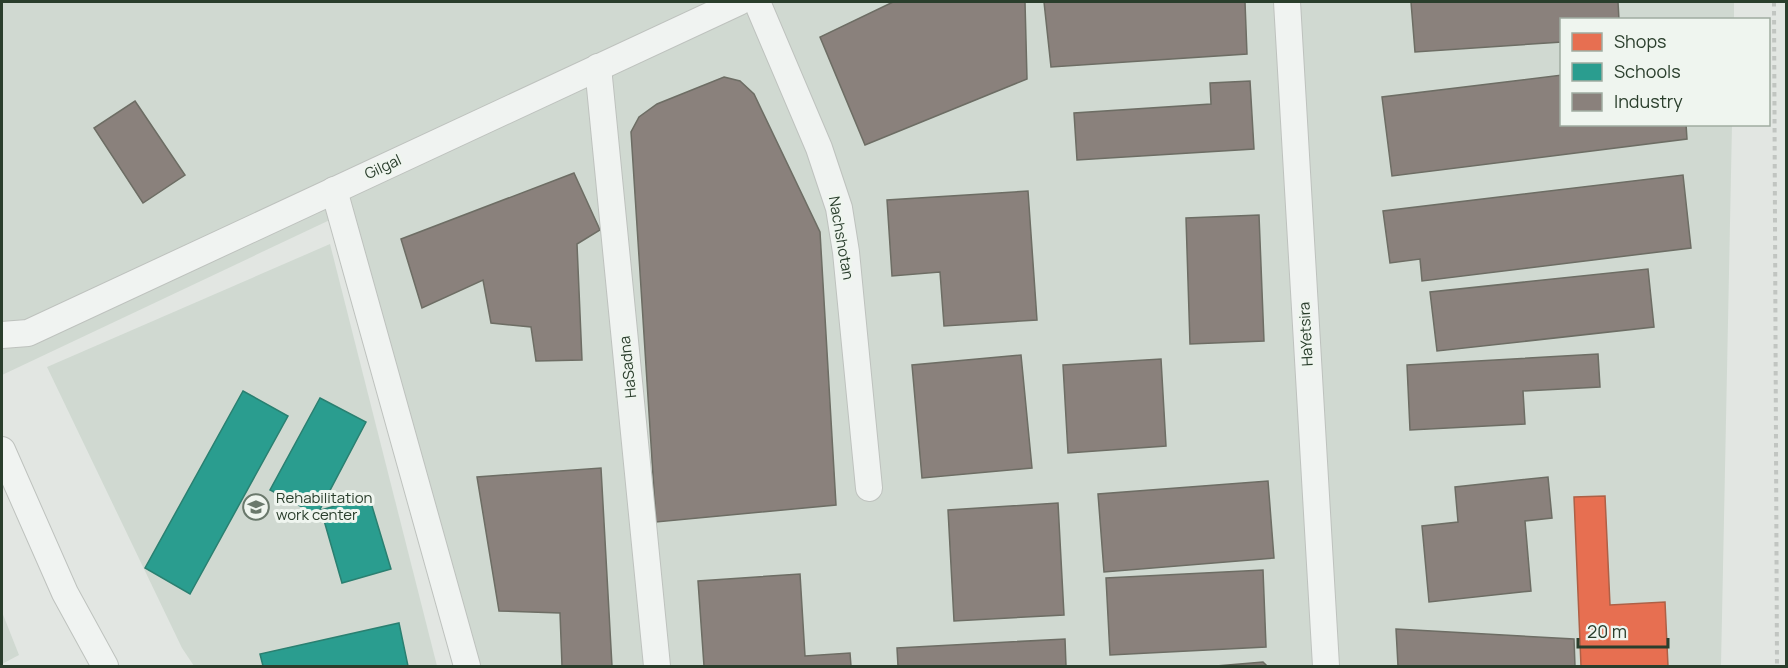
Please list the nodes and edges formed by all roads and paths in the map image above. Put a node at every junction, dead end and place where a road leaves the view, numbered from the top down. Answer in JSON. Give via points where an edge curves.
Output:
{"nodes":[{"id":1,"x":739,"y":2,"type":"edge"},
{"id":2,"x":757,"y":2,"type":"edge"},
{"id":3,"x":1287,"y":2,"type":"edge"},
{"id":4,"x":1774,"y":2,"type":"edge"},
{"id":5,"x":598,"y":67,"type":"junction"},
{"id":6,"x":334,"y":190,"type":"junction"},
{"id":7,"x":2,"y":335,"type":"edge"},
{"id":8,"x":2,"y":450,"type":"edge"},
{"id":9,"x":869,"y":488,"type":"dead end"},
{"id":10,"x":105,"y":666,"type":"edge"},
{"id":11,"x":467,"y":666,"type":"edge"},
{"id":12,"x":657,"y":666,"type":"edge"},
{"id":13,"x":1326,"y":666,"type":"edge"},
{"id":14,"x":1777,"y":666,"type":"edge"}],
"edges":[{"from":1,"to":5,"type":"street","name":"Gilgal"},
{"from":2,"to":9,"type":"street","name":"Nachshotan","via":[[819,148],[839,208]]},
{"from":3,"to":13,"type":"street","name":"HaYetsira"},
{"from":4,"to":14,"type":"path"},
{"from":5,"to":6,"type":"street","name":"Gilgal"},
{"from":5,"to":12,"type":"street","name":"HaSadna"},
{"from":6,"to":7,"type":"street","name":"Gilgal","via":[[28,333]]},
{"from":6,"to":11,"type":"street"},
{"from":8,"to":10,"type":"street","via":[[65,592]]}]}
